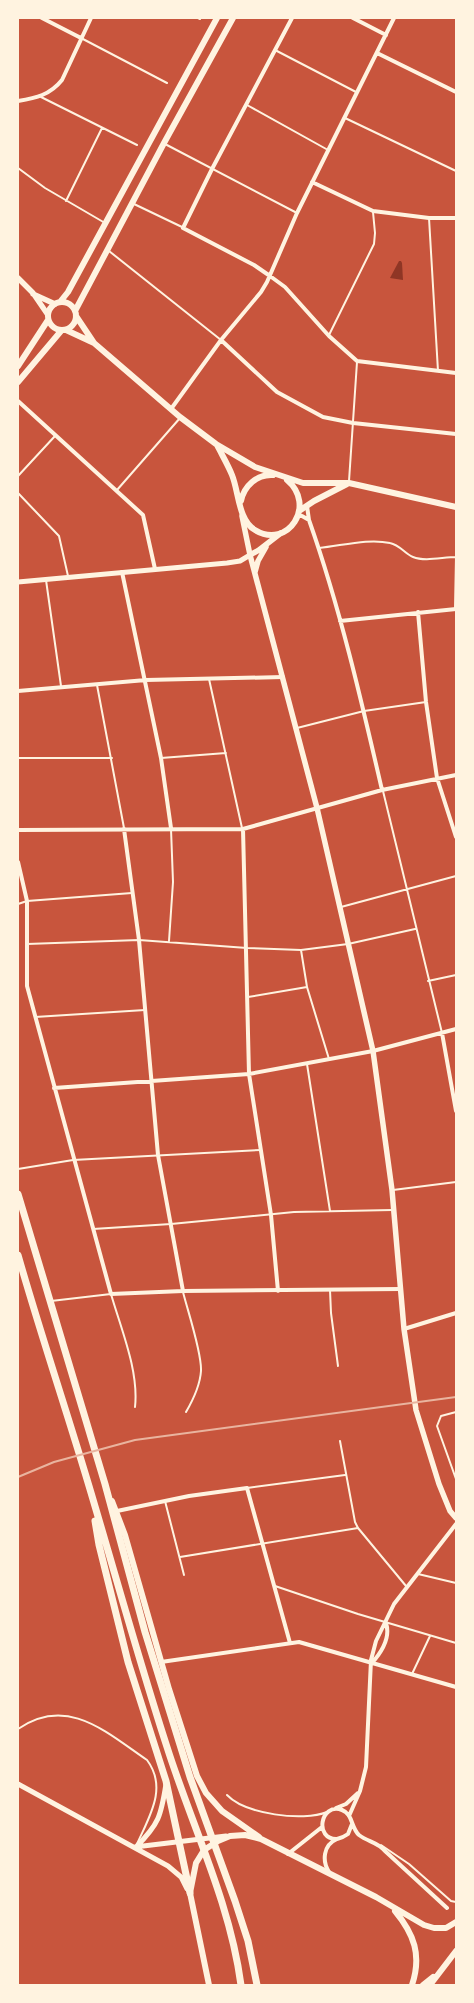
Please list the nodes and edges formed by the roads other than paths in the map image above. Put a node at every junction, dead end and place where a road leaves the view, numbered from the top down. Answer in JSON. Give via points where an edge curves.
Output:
{"nodes":[{"id":1,"x":42,"y":18,"type":"edge"},
{"id":2,"x":91,"y":18,"type":"edge"},
{"id":3,"x":217,"y":18,"type":"edge"},
{"id":4,"x":233,"y":18,"type":"edge"},
{"id":5,"x":292,"y":18,"type":"edge"},
{"id":6,"x":353,"y":18,"type":"edge"},
{"id":7,"x":394,"y":18,"type":"edge"},
{"id":8,"x":386,"y":35,"type":"junction"},
{"id":9,"x":81,"y":38,"type":"junction"},
{"id":10,"x":275,"y":50,"type":"junction"},
{"id":11,"x":377,"y":53,"type":"junction"},
{"id":12,"x":167,"y":83,"type":"dead end"},
{"id":13,"x":456,"y":92,"type":"edge"},
{"id":14,"x":357,"y":93,"type":"junction"},
{"id":15,"x":41,"y":97,"type":"junction"},
{"id":16,"x":18,"y":101,"type":"edge"},
{"id":17,"x":246,"y":104,"type":"junction"},
{"id":18,"x":344,"y":118,"type":"junction"},
{"id":19,"x":102,"y":128,"type":"junction"},
{"id":20,"x":164,"y":143,"type":"junction"},
{"id":21,"x":137,"y":145,"type":"dead end"},
{"id":22,"x":328,"y":150,"type":"junction"},
{"id":23,"x":18,"y":168,"type":"edge"},
{"id":24,"x":212,"y":169,"type":"junction"},
{"id":25,"x":456,"y":171,"type":"edge"},
{"id":26,"x":312,"y":182,"type":"junction"},
{"id":27,"x":66,"y":201,"type":"junction"},
{"id":28,"x":133,"y":204,"type":"junction"},
{"id":29,"x":373,"y":211,"type":"junction"},
{"id":30,"x":297,"y":213,"type":"junction"},
{"id":31,"x":429,"y":218,"type":"junction"},
{"id":32,"x":456,"y":218,"type":"edge"},
{"id":33,"x":106,"y":224,"type":"junction"},
{"id":34,"x":183,"y":228,"type":"junction"},
{"id":35,"x":107,"y":250,"type":"junction"},
{"id":36,"x":270,"y":276,"type":"junction"},
{"id":37,"x":18,"y":278,"type":"edge"},
{"id":38,"x":33,"y":294,"type":"junction"},
{"id":39,"x":58,"y":303,"type":"junction"},
{"id":40,"x":76,"y":314,"type":"junction"},
{"id":41,"x":48,"y":317,"type":"junction"},
{"id":42,"x":64,"y":330,"type":"junction"},
{"id":43,"x":329,"y":336,"type":"junction"},
{"id":44,"x":221,"y":340,"type":"junction"},
{"id":45,"x":94,"y":343,"type":"junction"},
{"id":46,"x":357,"y":361,"type":"junction"},
{"id":47,"x":18,"y":366,"type":"edge"},
{"id":48,"x":438,"y":371,"type":"junction"},
{"id":49,"x":456,"y":374,"type":"edge"},
{"id":50,"x":18,"y":382,"type":"edge"},
{"id":51,"x":18,"y":401,"type":"edge"},
{"id":52,"x":171,"y":409,"type":"junction"},
{"id":53,"x":180,"y":417,"type":"junction"},
{"id":54,"x":353,"y":423,"type":"junction"},
{"id":55,"x":456,"y":434,"type":"edge"},
{"id":56,"x":56,"y":435,"type":"junction"},
{"id":57,"x":216,"y":444,"type":"junction"},
{"id":58,"x":18,"y":476,"type":"edge"},
{"id":59,"x":279,"y":476,"type":"junction"},
{"id":60,"x":349,"y":483,"type":"junction"},
{"id":61,"x":116,"y":490,"type":"junction"},
{"id":62,"x":18,"y":493,"type":"edge"},
{"id":63,"x":240,"y":504,"type":"junction"},
{"id":64,"x":307,"y":506,"type":"junction"},
{"id":65,"x":456,"y":507,"type":"edge"},
{"id":66,"x":242,"y":514,"type":"junction"},
{"id":67,"x":299,"y":514,"type":"junction"},
{"id":68,"x":309,"y":520,"type":"junction"},
{"id":69,"x":281,"y":533,"type":"junction"},
{"id":70,"x":268,"y":544,"type":"junction"},
{"id":71,"x":319,"y":548,"type":"junction"},
{"id":72,"x":250,"y":555,"type":"junction"},
{"id":73,"x":456,"y":557,"type":"edge"},
{"id":74,"x":155,"y":569,"type":"junction"},
{"id":75,"x":122,"y":572,"type":"junction"},
{"id":76,"x":255,"y":572,"type":"junction"},
{"id":77,"x":68,"y":577,"type":"junction"},
{"id":78,"x":46,"y":578,"type":"junction"},
{"id":79,"x":18,"y":582,"type":"edge"},
{"id":80,"x":455,"y":609,"type":"edge"},
{"id":81,"x":418,"y":612,"type":"junction"},
{"id":82,"x":340,"y":621,"type":"junction"},
{"id":83,"x":283,"y":677,"type":"junction"},
{"id":84,"x":209,"y":679,"type":"junction"},
{"id":85,"x":146,"y":680,"type":"junction"},
{"id":86,"x":97,"y":684,"type":"junction"},
{"id":87,"x":62,"y":688,"type":"junction"},
{"id":88,"x":18,"y":691,"type":"edge"},
{"id":89,"x":426,"y":702,"type":"junction"},
{"id":90,"x":364,"y":711,"type":"junction"},
{"id":91,"x":297,"y":728,"type":"junction"},
{"id":92,"x":226,"y":753,"type":"junction"},
{"id":93,"x":18,"y":758,"type":"edge"},
{"id":94,"x":112,"y":758,"type":"junction"},
{"id":95,"x":162,"y":758,"type":"junction"},
{"id":96,"x":456,"y":775,"type":"edge"},
{"id":97,"x":437,"y":778,"type":"junction"},
{"id":98,"x":382,"y":790,"type":"junction"},
{"id":99,"x":317,"y":808,"type":"junction"},
{"id":100,"x":171,"y":828,"type":"junction"},
{"id":101,"x":124,"y":829,"type":"junction"},
{"id":102,"x":243,"y":829,"type":"junction"},
{"id":103,"x":18,"y":830,"type":"edge"},
{"id":104,"x":456,"y":836,"type":"edge"},
{"id":105,"x":18,"y":862,"type":"edge"},
{"id":106,"x":456,"y":876,"type":"edge"},
{"id":107,"x":406,"y":890,"type":"junction"},
{"id":108,"x":132,"y":893,"type":"junction"},
{"id":109,"x":27,"y":902,"type":"junction"},
{"id":110,"x":18,"y":904,"type":"edge"},
{"id":111,"x":340,"y":907,"type":"junction"},
{"id":112,"x":416,"y":929,"type":"junction"},
{"id":113,"x":139,"y":940,"type":"junction"},
{"id":114,"x":169,"y":941,"type":"junction"},
{"id":115,"x":27,"y":944,"type":"junction"},
{"id":116,"x":348,"y":944,"type":"junction"},
{"id":117,"x":246,"y":948,"type":"junction"},
{"id":118,"x":301,"y":950,"type":"junction"},
{"id":119,"x":456,"y":975,"type":"edge"},
{"id":120,"x":428,"y":981,"type":"junction"},
{"id":121,"x":307,"y":987,"type":"junction"},
{"id":122,"x":248,"y":997,"type":"junction"},
{"id":123,"x":146,"y":1010,"type":"junction"},
{"id":124,"x":35,"y":1017,"type":"junction"},
{"id":125,"x":456,"y":1029,"type":"edge"},
{"id":126,"x":442,"y":1033,"type":"junction"},
{"id":127,"x":373,"y":1051,"type":"junction"},
{"id":128,"x":329,"y":1060,"type":"junction"},
{"id":129,"x":307,"y":1064,"type":"junction"},
{"id":130,"x":249,"y":1074,"type":"junction"},
{"id":131,"x":151,"y":1079,"type":"junction"},
{"id":132,"x":54,"y":1088,"type":"junction"},
{"id":133,"x":455,"y":1094,"type":"edge"},
{"id":134,"x":456,"y":1111,"type":"edge"},
{"id":135,"x":261,"y":1150,"type":"junction"},
{"id":136,"x":158,"y":1155,"type":"junction"},
{"id":137,"x":73,"y":1160,"type":"junction"},
{"id":138,"x":18,"y":1169,"type":"edge"},
{"id":139,"x":456,"y":1182,"type":"edge"},
{"id":140,"x":392,"y":1190,"type":"junction"},
{"id":141,"x":18,"y":1194,"type":"edge"},
{"id":142,"x":394,"y":1210,"type":"junction"},
{"id":143,"x":330,"y":1211,"type":"junction"},
{"id":144,"x":271,"y":1215,"type":"junction"},
{"id":145,"x":171,"y":1224,"type":"junction"},
{"id":146,"x":92,"y":1229,"type":"junction"},
{"id":147,"x":18,"y":1254,"type":"edge"},
{"id":148,"x":401,"y":1289,"type":"junction"},
{"id":149,"x":330,"y":1290,"type":"junction"},
{"id":150,"x":183,"y":1291,"type":"junction"},
{"id":151,"x":278,"y":1291,"type":"junction"},
{"id":152,"x":111,"y":1294,"type":"junction"},
{"id":153,"x":50,"y":1301,"type":"junction"},
{"id":154,"x":456,"y":1313,"type":"edge"},
{"id":155,"x":404,"y":1329,"type":"junction"},
{"id":156,"x":338,"y":1366,"type":"dead end"},
{"id":157,"x":136,"y":1407,"type":"dead end"},
{"id":158,"x":186,"y":1412,"type":"dead end"},
{"id":159,"x":456,"y":1412,"type":"edge"},
{"id":160,"x":340,"y":1441,"type":"dead end"},
{"id":161,"x":345,"y":1475,"type":"junction"},
{"id":162,"x":456,"y":1479,"type":"edge"},
{"id":163,"x":105,"y":1484,"type":"junction"},
{"id":164,"x":89,"y":1488,"type":"junction"},
{"id":165,"x":247,"y":1488,"type":"junction"},
{"id":166,"x":165,"y":1501,"type":"junction"},
{"id":167,"x":117,"y":1512,"type":"junction"},
{"id":168,"x":456,"y":1518,"type":"edge"},
{"id":169,"x":456,"y":1524,"type":"edge"},
{"id":170,"x":358,"y":1528,"type":"junction"},
{"id":171,"x":262,"y":1544,"type":"junction"},
{"id":172,"x":180,"y":1557,"type":"junction"},
{"id":173,"x":418,"y":1574,"type":"junction"},
{"id":174,"x":184,"y":1575,"type":"dead end"},
{"id":175,"x":456,"y":1583,"type":"edge"},
{"id":176,"x":274,"y":1585,"type":"junction"},
{"id":177,"x":407,"y":1587,"type":"junction"},
{"id":178,"x":386,"y":1623,"type":"junction"},
{"id":179,"x":430,"y":1636,"type":"junction"},
{"id":180,"x":290,"y":1643,"type":"junction"},
{"id":181,"x":456,"y":1643,"type":"edge"},
{"id":182,"x":161,"y":1662,"type":"junction"},
{"id":183,"x":371,"y":1664,"type":"junction"},
{"id":184,"x":411,"y":1675,"type":"junction"},
{"id":185,"x":456,"y":1687,"type":"edge"},
{"id":186,"x":18,"y":1729,"type":"edge"},
{"id":187,"x":166,"y":1781,"type":"junction"},
{"id":188,"x":18,"y":1784,"type":"edge"},
{"id":189,"x":360,"y":1791,"type":"junction"},
{"id":190,"x":226,"y":1795,"type":"dead end"},
{"id":191,"x":332,"y":1810,"type":"junction"},
{"id":192,"x":349,"y":1816,"type":"junction"},
{"id":193,"x":352,"y":1824,"type":"junction"},
{"id":194,"x":322,"y":1827,"type":"junction"},
{"id":195,"x":230,"y":1836,"type":"junction"},
{"id":196,"x":261,"y":1839,"type":"junction"},
{"id":197,"x":338,"y":1839,"type":"junction"},
{"id":198,"x":179,"y":1841,"type":"junction"},
{"id":199,"x":380,"y":1844,"type":"junction"},
{"id":200,"x":135,"y":1847,"type":"junction"},
{"id":201,"x":288,"y":1854,"type":"junction"},
{"id":202,"x":331,"y":1874,"type":"junction"},
{"id":203,"x":190,"y":1893,"type":"junction"},
{"id":204,"x":456,"y":1902,"type":"edge"},
{"id":205,"x":393,"y":1908,"type":"junction"},
{"id":206,"x":447,"y":1908,"type":"dead end"},
{"id":207,"x":456,"y":1922,"type":"edge"},
{"id":208,"x":456,"y":1951,"type":"edge"},
{"id":209,"x":439,"y":1972,"type":"junction"},
{"id":210,"x":209,"y":1985,"type":"edge"},
{"id":211,"x":241,"y":1985,"type":"edge"},
{"id":212,"x":257,"y":1985,"type":"edge"},
{"id":213,"x":412,"y":1985,"type":"edge"},
{"id":214,"x":423,"y":1985,"type":"edge"},
{"id":215,"x":430,"y":1985,"type":"edge"}],
"edges":[{"from":1,"to":9,"type":"street"},
{"from":2,"to":9,"type":"street"},
{"from":3,"to":33,"type":"main road"},
{"from":4,"to":20,"type":"main road"},
{"from":5,"to":10,"type":"street"},
{"from":6,"to":8,"type":"street"},
{"from":7,"to":8,"type":"street"},
{"from":8,"to":11,"type":"street"},
{"from":9,"to":12,"type":"lane"},
{"from":9,"to":15,"type":"street","via":[[62,80]]},
{"from":10,"to":14,"type":"lane"},
{"from":10,"to":17,"type":"street"},
{"from":11,"to":13,"type":"street"},
{"from":11,"to":14,"type":"street"},
{"from":14,"to":18,"type":"street"},
{"from":15,"to":16,"type":"street"},
{"from":15,"to":19,"type":"lane"},
{"from":17,"to":22,"type":"lane"},
{"from":17,"to":24,"type":"street"},
{"from":18,"to":22,"type":"street"},
{"from":18,"to":25,"type":"lane"},
{"from":19,"to":21,"type":"lane"},
{"from":19,"to":27,"type":"lane"},
{"from":20,"to":24,"type":"lane"},
{"from":20,"to":28,"type":"main road"},
{"from":22,"to":26,"type":"street"},
{"from":23,"to":27,"type":"lane"},
{"from":24,"to":30,"type":"lane"},
{"from":24,"to":34,"type":"street"},
{"from":26,"to":29,"type":"street"},
{"from":26,"to":30,"type":"street"},
{"from":27,"to":33,"type":"lane"},
{"from":28,"to":34,"type":"lane"},
{"from":28,"to":35,"type":"main road"},
{"from":29,"to":31,"type":"street"},
{"from":29,"to":43,"type":"lane","via":[[376,233],[374,244]]},
{"from":30,"to":36,"type":"street"},
{"from":31,"to":32,"type":"street"},
{"from":31,"to":48,"type":"lane"},
{"from":33,"to":39,"type":"main road","via":[[68,292]]},
{"from":34,"to":36,"type":"street"},
{"from":35,"to":40,"type":"main road"},
{"from":35,"to":44,"type":"lane"},
{"from":36,"to":43,"type":"street","via":[[285,287]]},
{"from":36,"to":44,"type":"street","via":[[261,292]]},
{"from":37,"to":38,"type":"main road"},
{"from":38,"to":39,"type":"main road"},
{"from":38,"to":41,"type":"main road"},
{"from":39,"to":40,"type":"main road","via":[[69,304]]},
{"from":39,"to":41,"type":"main road","via":[[52,306]]},
{"from":40,"to":42,"type":"main road","via":[[72,326]]},
{"from":40,"to":45,"type":"main road"},
{"from":41,"to":42,"type":"main road","via":[[54,328]]},
{"from":41,"to":47,"type":"main road"},
{"from":42,"to":45,"type":"main road"},
{"from":42,"to":50,"type":"main road"},
{"from":43,"to":46,"type":"street"},
{"from":44,"to":52,"type":"street"},
{"from":44,"to":54,"type":"street","via":[[277,392],[323,417]]},
{"from":45,"to":52,"type":"main road"},
{"from":46,"to":48,"type":"street"},
{"from":46,"to":54,"type":"lane"},
{"from":48,"to":49,"type":"street"},
{"from":51,"to":56,"type":"street"},
{"from":52,"to":53,"type":"main road"},
{"from":53,"to":57,"type":"main road"},
{"from":53,"to":61,"type":"lane"},
{"from":54,"to":55,"type":"street"},
{"from":54,"to":60,"type":"lane"},
{"from":56,"to":58,"type":"lane"},
{"from":56,"to":61,"type":"street"},
{"from":57,"to":59,"type":"main road","via":[[255,467]]},
{"from":57,"to":63,"type":"main road","via":[[232,475]]},
{"from":59,"to":60,"type":"main road","via":[[303,483]]},
{"from":59,"to":63,"type":"main road","via":[[260,476],[253,481],[242,495]]},
{"from":59,"to":67,"type":"main road","via":[[294,487],[299,498]]},
{"from":60,"to":64,"type":"main road"},
{"from":60,"to":65,"type":"main road"},
{"from":61,"to":74,"type":"street","via":[[145,518]]},
{"from":62,"to":77,"type":"lane","via":[[59,536]]},
{"from":63,"to":66,"type":"main road"},
{"from":64,"to":67,"type":"main road"},
{"from":64,"to":68,"type":"street"},
{"from":66,"to":69,"type":"main road","via":[[246,523],[254,530],[269,535]]},
{"from":66,"to":72,"type":"main road"},
{"from":67,"to":68,"type":"street"},
{"from":67,"to":69,"type":"main road","via":[[291,526]]},
{"from":68,"to":71,"type":"street"},
{"from":69,"to":70,"type":"main road"},
{"from":70,"to":72,"type":"main road"},
{"from":70,"to":76,"type":"main road"},
{"from":71,"to":73,"type":"lane","via":[[374,542],[390,543],[420,559]]},
{"from":71,"to":82,"type":"street"},
{"from":72,"to":74,"type":"street","via":[[240,561],[227,563]]},
{"from":72,"to":76,"type":"main road"},
{"from":73,"to":80,"type":"lane"},
{"from":74,"to":75,"type":"street"},
{"from":75,"to":77,"type":"street"},
{"from":75,"to":85,"type":"street"},
{"from":76,"to":83,"type":"main road"},
{"from":77,"to":78,"type":"street"},
{"from":78,"to":79,"type":"street"},
{"from":78,"to":87,"type":"lane"},
{"from":80,"to":81,"type":"street"},
{"from":81,"to":82,"type":"street"},
{"from":81,"to":89,"type":"street"},
{"from":82,"to":90,"type":"street"},
{"from":83,"to":84,"type":"street"},
{"from":83,"to":91,"type":"main road"},
{"from":84,"to":85,"type":"street"},
{"from":84,"to":92,"type":"lane"},
{"from":85,"to":86,"type":"street"},
{"from":85,"to":95,"type":"street"},
{"from":86,"to":87,"type":"street"},
{"from":86,"to":94,"type":"lane"},
{"from":87,"to":88,"type":"street"},
{"from":89,"to":90,"type":"lane"},
{"from":89,"to":97,"type":"street"},
{"from":90,"to":91,"type":"lane"},
{"from":90,"to":98,"type":"street"},
{"from":91,"to":99,"type":"main road"},
{"from":92,"to":95,"type":"lane"},
{"from":92,"to":102,"type":"lane"},
{"from":93,"to":94,"type":"lane"},
{"from":94,"to":101,"type":"lane"},
{"from":95,"to":100,"type":"street"},
{"from":96,"to":97,"type":"street"},
{"from":97,"to":98,"type":"street"},
{"from":97,"to":104,"type":"street"},
{"from":98,"to":99,"type":"street"},
{"from":98,"to":107,"type":"lane"},
{"from":99,"to":102,"type":"street"},
{"from":99,"to":111,"type":"main road"},
{"from":100,"to":101,"type":"street"},
{"from":100,"to":102,"type":"street"},
{"from":100,"to":114,"type":"lane","via":[[173,882]]},
{"from":101,"to":103,"type":"street"},
{"from":101,"to":108,"type":"street"},
{"from":102,"to":117,"type":"street"},
{"from":105,"to":109,"type":"street"},
{"from":106,"to":107,"type":"lane"},
{"from":107,"to":111,"type":"lane"},
{"from":107,"to":112,"type":"lane"},
{"from":108,"to":109,"type":"lane"},
{"from":108,"to":113,"type":"street"},
{"from":109,"to":110,"type":"lane"},
{"from":109,"to":115,"type":"street"},
{"from":111,"to":116,"type":"main road"},
{"from":112,"to":116,"type":"lane"},
{"from":112,"to":120,"type":"lane"},
{"from":113,"to":114,"type":"lane"},
{"from":113,"to":115,"type":"lane"},
{"from":113,"to":123,"type":"street"},
{"from":114,"to":117,"type":"lane"},
{"from":115,"to":124,"type":"street","via":[[27,986]]},
{"from":116,"to":118,"type":"lane"},
{"from":116,"to":127,"type":"main road"},
{"from":117,"to":118,"type":"lane"},
{"from":117,"to":122,"type":"street"},
{"from":118,"to":121,"type":"lane"},
{"from":119,"to":120,"type":"lane"},
{"from":120,"to":126,"type":"lane"},
{"from":121,"to":122,"type":"lane"},
{"from":121,"to":128,"type":"lane"},
{"from":122,"to":130,"type":"street"},
{"from":123,"to":124,"type":"lane"},
{"from":123,"to":131,"type":"street"},
{"from":124,"to":132,"type":"street"},
{"from":125,"to":126,"type":"street"},
{"from":126,"to":127,"type":"street"},
{"from":126,"to":133,"type":"street"},
{"from":127,"to":128,"type":"street"},
{"from":127,"to":140,"type":"main road"},
{"from":128,"to":129,"type":"street"},
{"from":129,"to":130,"type":"street"},
{"from":129,"to":143,"type":"lane"},
{"from":130,"to":131,"type":"street"},
{"from":130,"to":135,"type":"street"},
{"from":131,"to":132,"type":"street"},
{"from":131,"to":136,"type":"street"},
{"from":132,"to":137,"type":"street"},
{"from":133,"to":134,"type":"street"},
{"from":135,"to":136,"type":"lane"},
{"from":135,"to":144,"type":"street"},
{"from":136,"to":137,"type":"lane"},
{"from":136,"to":145,"type":"street"},
{"from":137,"to":138,"type":"lane"},
{"from":137,"to":146,"type":"street"},
{"from":139,"to":140,"type":"lane"},
{"from":140,"to":142,"type":"main road"},
{"from":141,"to":153,"type":"highway"},
{"from":142,"to":143,"type":"lane"},
{"from":142,"to":148,"type":"main road"},
{"from":143,"to":144,"type":"lane"},
{"from":144,"to":145,"type":"lane"},
{"from":144,"to":151,"type":"street"},
{"from":145,"to":146,"type":"lane"},
{"from":145,"to":150,"type":"street"},
{"from":146,"to":152,"type":"street"},
{"from":147,"to":164,"type":"highway"},
{"from":148,"to":149,"type":"street"},
{"from":148,"to":155,"type":"main road"},
{"from":149,"to":151,"type":"street"},
{"from":149,"to":156,"type":"lane"},
{"from":150,"to":151,"type":"street"},
{"from":150,"to":152,"type":"street"},
{"from":150,"to":158,"type":"lane","via":[[201,1365],[199,1382]]},
{"from":152,"to":153,"type":"lane"},
{"from":152,"to":157,"type":"lane","via":[[134,1376]]},
{"from":153,"to":163,"type":"highway"},
{"from":154,"to":155,"type":"street"},
{"from":155,"to":168,"type":"main road","via":[[416,1410],[424,1440],[446,1502]]},
{"from":159,"to":162,"type":"lane","via":[[441,1416],[437,1426]]},
{"from":160,"to":161,"type":"lane"},
{"from":161,"to":165,"type":"lane"},
{"from":161,"to":170,"type":"lane","via":[[352,1514]]},
{"from":163,"to":167,"type":"main road"},
{"from":163,"to":212,"type":"highway","via":[[145,1632],[190,1776],[235,1901],[248,1942]]},
{"from":164,"to":187,"type":"highway","via":[[119,1632]]},
{"from":164,"to":211,"type":"highway","via":[[131,1634],[179,1784],[206,1854],[232,1935]]},
{"from":165,"to":166,"type":"street"},
{"from":165,"to":171,"type":"street"},
{"from":166,"to":167,"type":"street"},
{"from":166,"to":172,"type":"lane"},
{"from":167,"to":182,"type":"main road"},
{"from":169,"to":173,"type":"street"},
{"from":170,"to":171,"type":"lane"},
{"from":170,"to":177,"type":"lane"},
{"from":171,"to":172,"type":"lane"},
{"from":171,"to":176,"type":"street"},
{"from":172,"to":174,"type":"lane"},
{"from":173,"to":175,"type":"lane"},
{"from":173,"to":177,"type":"street"},
{"from":176,"to":178,"type":"lane"},
{"from":176,"to":180,"type":"street"},
{"from":177,"to":178,"type":"street","via":[[394,1604]]},
{"from":178,"to":179,"type":"lane"},
{"from":178,"to":183,"type":"street","via":[[376,1641]]},
{"from":178,"to":183,"type":"street","via":[[388,1629],[384,1644]]},
{"from":179,"to":181,"type":"lane"},
{"from":179,"to":184,"type":"lane"},
{"from":180,"to":182,"type":"street"},
{"from":180,"to":183,"type":"street","via":[[308,1643]]},
{"from":182,"to":196,"type":"main road","via":[[193,1767],[201,1785],[222,1811]]},
{"from":183,"to":184,"type":"street"},
{"from":183,"to":189,"type":"street","via":[[366,1767]]},
{"from":184,"to":185,"type":"street"},
{"from":186,"to":200,"type":"lane","via":[[48,1715],[80,1718],[98,1726],[147,1760],[155,1777],[156,1798],[154,1808]]},
{"from":187,"to":198,"type":"highway"},
{"from":187,"to":200,"type":"street","via":[[158,1820],[150,1833]]},
{"from":188,"to":200,"type":"street"},
{"from":189,"to":191,"type":"street","via":[[346,1804]]},
{"from":189,"to":192,"type":"street"},
{"from":190,"to":191,"type":"lane","via":[[238,1804],[276,1814],[310,1817]]},
{"from":191,"to":192,"type":"street","via":[[342,1810]]},
{"from":191,"to":194,"type":"street","via":[[322,1820]]},
{"from":192,"to":193,"type":"street"},
{"from":193,"to":197,"type":"street","via":[[348,1834]]},
{"from":193,"to":199,"type":"street","via":[[359,1835]]},
{"from":194,"to":197,"type":"street","via":[[329,1837]]},
{"from":194,"to":201,"type":"street"},
{"from":195,"to":196,"type":"main road","via":[[245,1835]]},
{"from":195,"to":198,"type":"street"},
{"from":195,"to":203,"type":"main road","via":[[211,1845],[199,1857]]},
{"from":196,"to":201,"type":"main road"},
{"from":197,"to":202,"type":"street","via":[[328,1847],[324,1859]]},
{"from":198,"to":200,"type":"street"},
{"from":198,"to":203,"type":"highway"},
{"from":199,"to":204,"type":"lane","via":[[409,1864],[451,1901]]},
{"from":199,"to":206,"type":"street"},
{"from":200,"to":203,"type":"street","via":[[168,1866],[180,1877]]},
{"from":201,"to":202,"type":"main road"},
{"from":202,"to":205,"type":"main road"},
{"from":203,"to":210,"type":"main road"},
{"from":205,"to":207,"type":"main road","via":[[434,1928],[446,1928]]},
{"from":205,"to":213,"type":"main road","via":[[408,1926],[414,1940],[415,1969]]},
{"from":208,"to":209,"type":"main road"},
{"from":209,"to":214,"type":"main road"},
{"from":209,"to":215,"type":"main road"}]}
